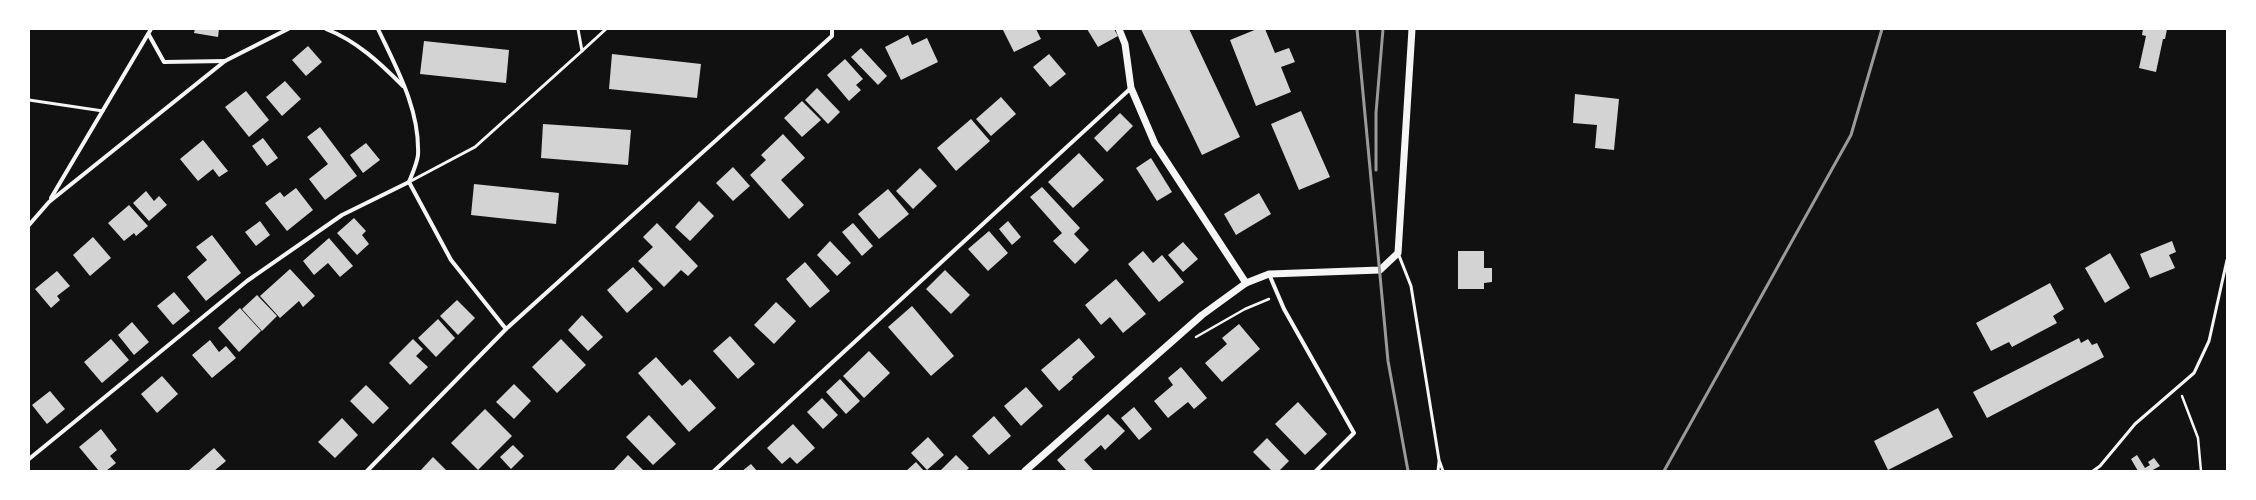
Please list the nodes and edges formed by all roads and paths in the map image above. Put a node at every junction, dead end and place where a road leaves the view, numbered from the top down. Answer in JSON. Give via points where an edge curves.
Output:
{"nodes":[{"id":1,"x":151,"y":29,"type":"edge"},
{"id":2,"x":288,"y":29,"type":"edge"},
{"id":3,"x":326,"y":29,"type":"edge"},
{"id":4,"x":378,"y":29,"type":"edge"},
{"id":5,"x":578,"y":29,"type":"edge"},
{"id":6,"x":606,"y":29,"type":"edge"},
{"id":7,"x":832,"y":29,"type":"edge"},
{"id":8,"x":1119,"y":29,"type":"edge"},
{"id":9,"x":1412,"y":29,"type":"edge"},
{"id":10,"x":149,"y":35,"type":"junction"},
{"id":11,"x":582,"y":51,"type":"junction"},
{"id":12,"x":225,"y":61,"type":"junction"},
{"id":13,"x":1131,"y":88,"type":"junction"},
{"id":14,"x":407,"y":90,"type":"junction"},
{"id":15,"x":29,"y":100,"type":"edge"},
{"id":16,"x":103,"y":111,"type":"junction"},
{"id":17,"x":409,"y":182,"type":"junction"},
{"id":18,"x":49,"y":202,"type":"junction"},
{"id":19,"x":29,"y":225,"type":"edge"},
{"id":20,"x":1398,"y":253,"type":"junction"},
{"id":21,"x":2227,"y":260,"type":"edge"},
{"id":22,"x":1269,"y":274,"type":"junction"},
{"id":23,"x":1246,"y":283,"type":"junction"},
{"id":24,"x":1278,"y":295,"type":"junction"},
{"id":25,"x":506,"y":329,"type":"junction"},
{"id":26,"x":1191,"y":340,"type":"dead end"},
{"id":27,"x":2179,"y":386,"type":"junction"},
{"id":28,"x":29,"y":459,"type":"edge"},
{"id":29,"x":1439,"y":460,"type":"junction"},
{"id":30,"x":368,"y":471,"type":"edge"},
{"id":31,"x":714,"y":471,"type":"edge"},
{"id":32,"x":1025,"y":471,"type":"edge"},
{"id":33,"x":1316,"y":471,"type":"edge"},
{"id":34,"x":1438,"y":471,"type":"edge"},
{"id":35,"x":1443,"y":471,"type":"edge"},
{"id":36,"x":2092,"y":471,"type":"edge"},
{"id":37,"x":2201,"y":471,"type":"edge"}],
"edges":[{"from":1,"to":10,"type":"street"},
{"from":2,"to":12,"type":"street"},
{"from":3,"to":14,"type":"street","via":[[343,36],[373,56]]},
{"from":4,"to":14,"type":"street"},
{"from":5,"to":11,"type":"lane"},
{"from":6,"to":11,"type":"lane"},
{"from":7,"to":25,"type":"street","via":[[832,36]]},
{"from":8,"to":13,"type":"street","via":[[1125,44]]},
{"from":9,"to":20,"type":"street"},
{"from":10,"to":12,"type":"street","via":[[164,62]]},
{"from":10,"to":16,"type":"street"},
{"from":11,"to":17,"type":"lane","via":[[475,147]]},
{"from":12,"to":18,"type":"street"},
{"from":13,"to":23,"type":"street","via":[[1155,144]]},
{"from":13,"to":31,"type":"street"},
{"from":14,"to":17,"type":"street","via":[[415,119],[418,156]]},
{"from":15,"to":16,"type":"lane"},
{"from":16,"to":18,"type":"street"},
{"from":17,"to":25,"type":"street","via":[[452,260]]},
{"from":17,"to":28,"type":"street","via":[[342,215],[247,281]]},
{"from":18,"to":19,"type":"street"},
{"from":20,"to":22,"type":"street","via":[[1380,270]]},
{"from":20,"to":29,"type":"lane","via":[[1411,286]]},
{"from":21,"to":27,"type":"lane","via":[[2210,341],[2194,373]]},
{"from":22,"to":23,"type":"street"},
{"from":22,"to":24,"type":"street"},
{"from":23,"to":32,"type":"street","via":[[1196,320]]},
{"from":24,"to":26,"type":"path","via":[[1245,309]]},
{"from":24,"to":33,"type":"street","via":[[1354,433]]},
{"from":25,"to":30,"type":"street"},
{"from":27,"to":36,"type":"lane","via":[[2135,424],[2100,466]]},
{"from":27,"to":37,"type":"path","via":[[2198,438]]},
{"from":29,"to":34,"type":"lane"},
{"from":29,"to":35,"type":"lane"}]}
